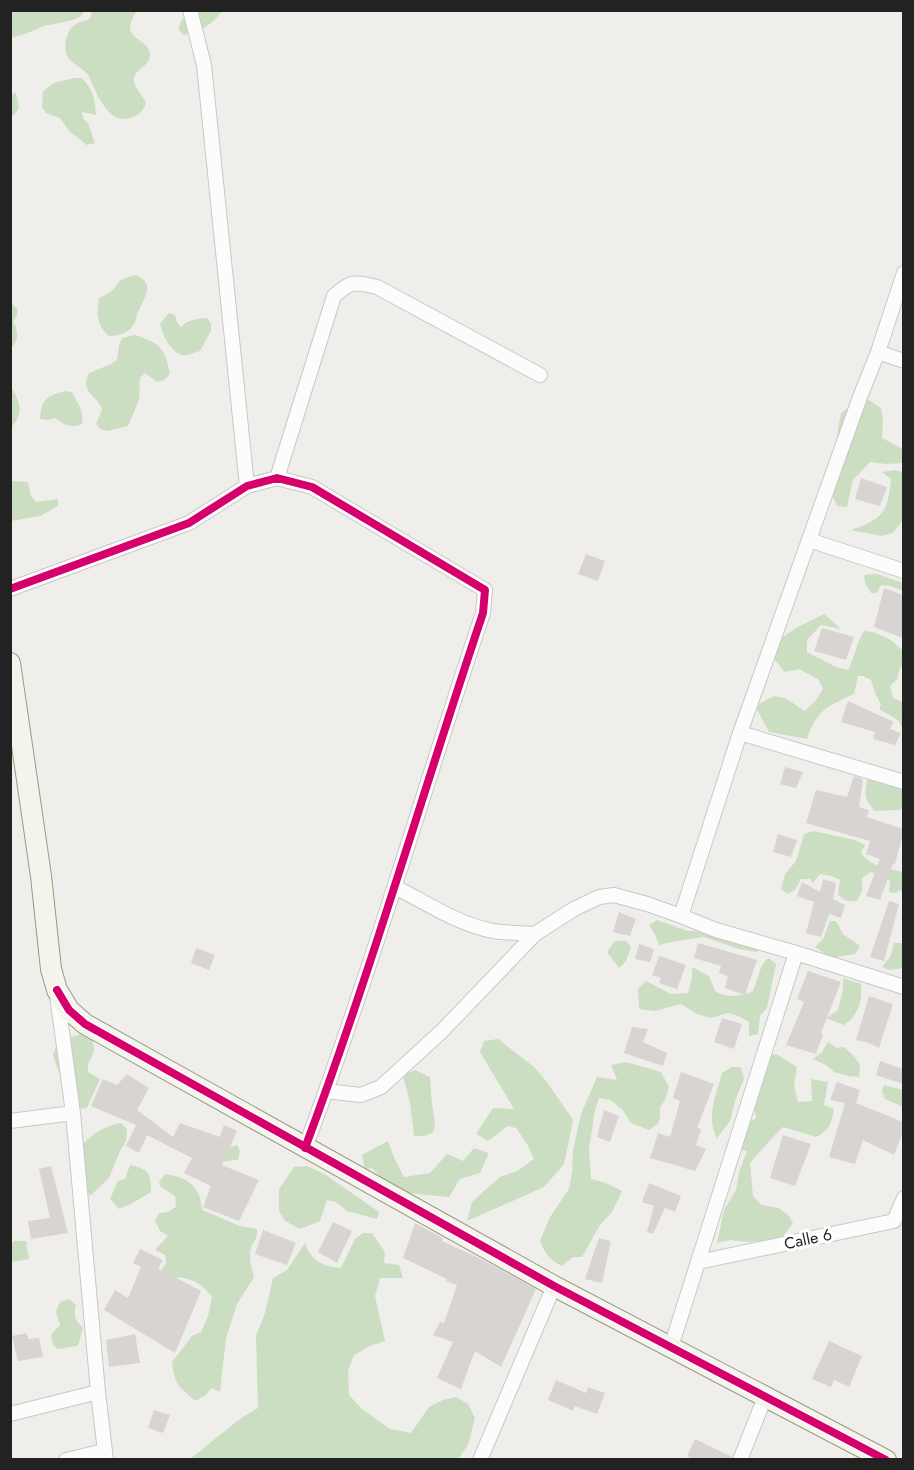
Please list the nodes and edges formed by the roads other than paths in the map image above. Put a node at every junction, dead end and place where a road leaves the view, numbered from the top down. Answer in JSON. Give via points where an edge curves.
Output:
{"nodes":[{"id":1,"x":190,"y":10,"type":"edge"},
{"id":2,"x":903,"y":273,"type":"edge"},
{"id":3,"x":878,"y":352,"type":"junction"},
{"id":4,"x":903,"y":361,"type":"edge"},
{"id":5,"x":540,"y":375,"type":"dead end"},
{"id":6,"x":277,"y":478,"type":"junction"},
{"id":7,"x":247,"y":486,"type":"junction"},
{"id":8,"x":809,"y":540,"type":"junction"},
{"id":9,"x":903,"y":571,"type":"edge"},
{"id":10,"x":10,"y":589,"type":"edge"},
{"id":11,"x":10,"y":663,"type":"edge"},
{"id":12,"x":740,"y":733,"type":"junction"},
{"id":13,"x":903,"y":782,"type":"edge"},
{"id":14,"x":395,"y":886,"type":"junction"},
{"id":15,"x":681,"y":916,"type":"junction"},
{"id":16,"x":535,"y":934,"type":"junction"},
{"id":17,"x":796,"y":953,"type":"junction"},
{"id":18,"x":903,"y":987,"type":"edge"},
{"id":19,"x":57,"y":990,"type":"junction"},
{"id":20,"x":326,"y":1091,"type":"junction"},
{"id":21,"x":74,"y":1113,"type":"junction"},
{"id":22,"x":10,"y":1121,"type":"edge"},
{"id":23,"x":305,"y":1148,"type":"junction"},
{"id":24,"x":903,"y":1198,"type":"edge"},
{"id":25,"x":898,"y":1220,"type":"edge"},
{"id":26,"x":698,"y":1262,"type":"junction"},
{"id":27,"x":554,"y":1286,"type":"junction"},
{"id":28,"x":671,"y":1347,"type":"junction"},
{"id":29,"x":98,"y":1392,"type":"junction"},
{"id":30,"x":765,"y":1397,"type":"junction"},
{"id":31,"x":10,"y":1413,"type":"edge"},
{"id":32,"x":105,"y":1455,"type":"edge"},
{"id":33,"x":66,"y":1460,"type":"edge"},
{"id":34,"x":480,"y":1460,"type":"edge"},
{"id":35,"x":741,"y":1460,"type":"edge"},
{"id":36,"x":886,"y":1460,"type":"edge"}],
"edges":[{"from":1,"to":7,"type":"street","via":[[204,65]]},
{"from":2,"to":3,"type":"street"},
{"from":3,"to":4,"type":"street"},
{"from":3,"to":8,"type":"street"},
{"from":5,"to":6,"type":"street","via":[[377,288],[358,282],[347,285],[334,296]]},
{"from":6,"to":7,"type":"street"},
{"from":6,"to":14,"type":"street","via":[[312,487],[485,590],[483,613]]},
{"from":7,"to":10,"type":"street","via":[[189,524]]},
{"from":8,"to":9,"type":"street"},
{"from":8,"to":12,"type":"street"},
{"from":11,"to":19,"type":"street"},
{"from":12,"to":13,"type":"street"},
{"from":12,"to":15,"type":"street"},
{"from":14,"to":16,"type":"street","via":[[467,923],[493,931]]},
{"from":14,"to":20,"type":"street"},
{"from":15,"to":16,"type":"street","via":[[614,895],[599,897],[574,909]]},
{"from":15,"to":17,"type":"street"},
{"from":16,"to":20,"type":"street","via":[[442,1031],[381,1087],[362,1095]]},
{"from":17,"to":18,"type":"street"},
{"from":17,"to":26,"type":"street"},
{"from":19,"to":21,"type":"street"},
{"from":19,"to":23,"type":"street","via":[[69,1010],[85,1024]]},
{"from":20,"to":23,"type":"street"},
{"from":21,"to":22,"type":"street"},
{"from":21,"to":29,"type":"street"},
{"from":23,"to":27,"type":"street"},
{"from":24,"to":25,"type":"street","name":"Calle 6"},
{"from":25,"to":26,"type":"street","name":"Calle 6"},
{"from":26,"to":28,"type":"street"},
{"from":27,"to":28,"type":"street"},
{"from":27,"to":34,"type":"street"},
{"from":28,"to":30,"type":"street"},
{"from":29,"to":31,"type":"street"},
{"from":29,"to":32,"type":"street"},
{"from":30,"to":35,"type":"street"},
{"from":30,"to":36,"type":"street"},
{"from":32,"to":33,"type":"street"}]}
